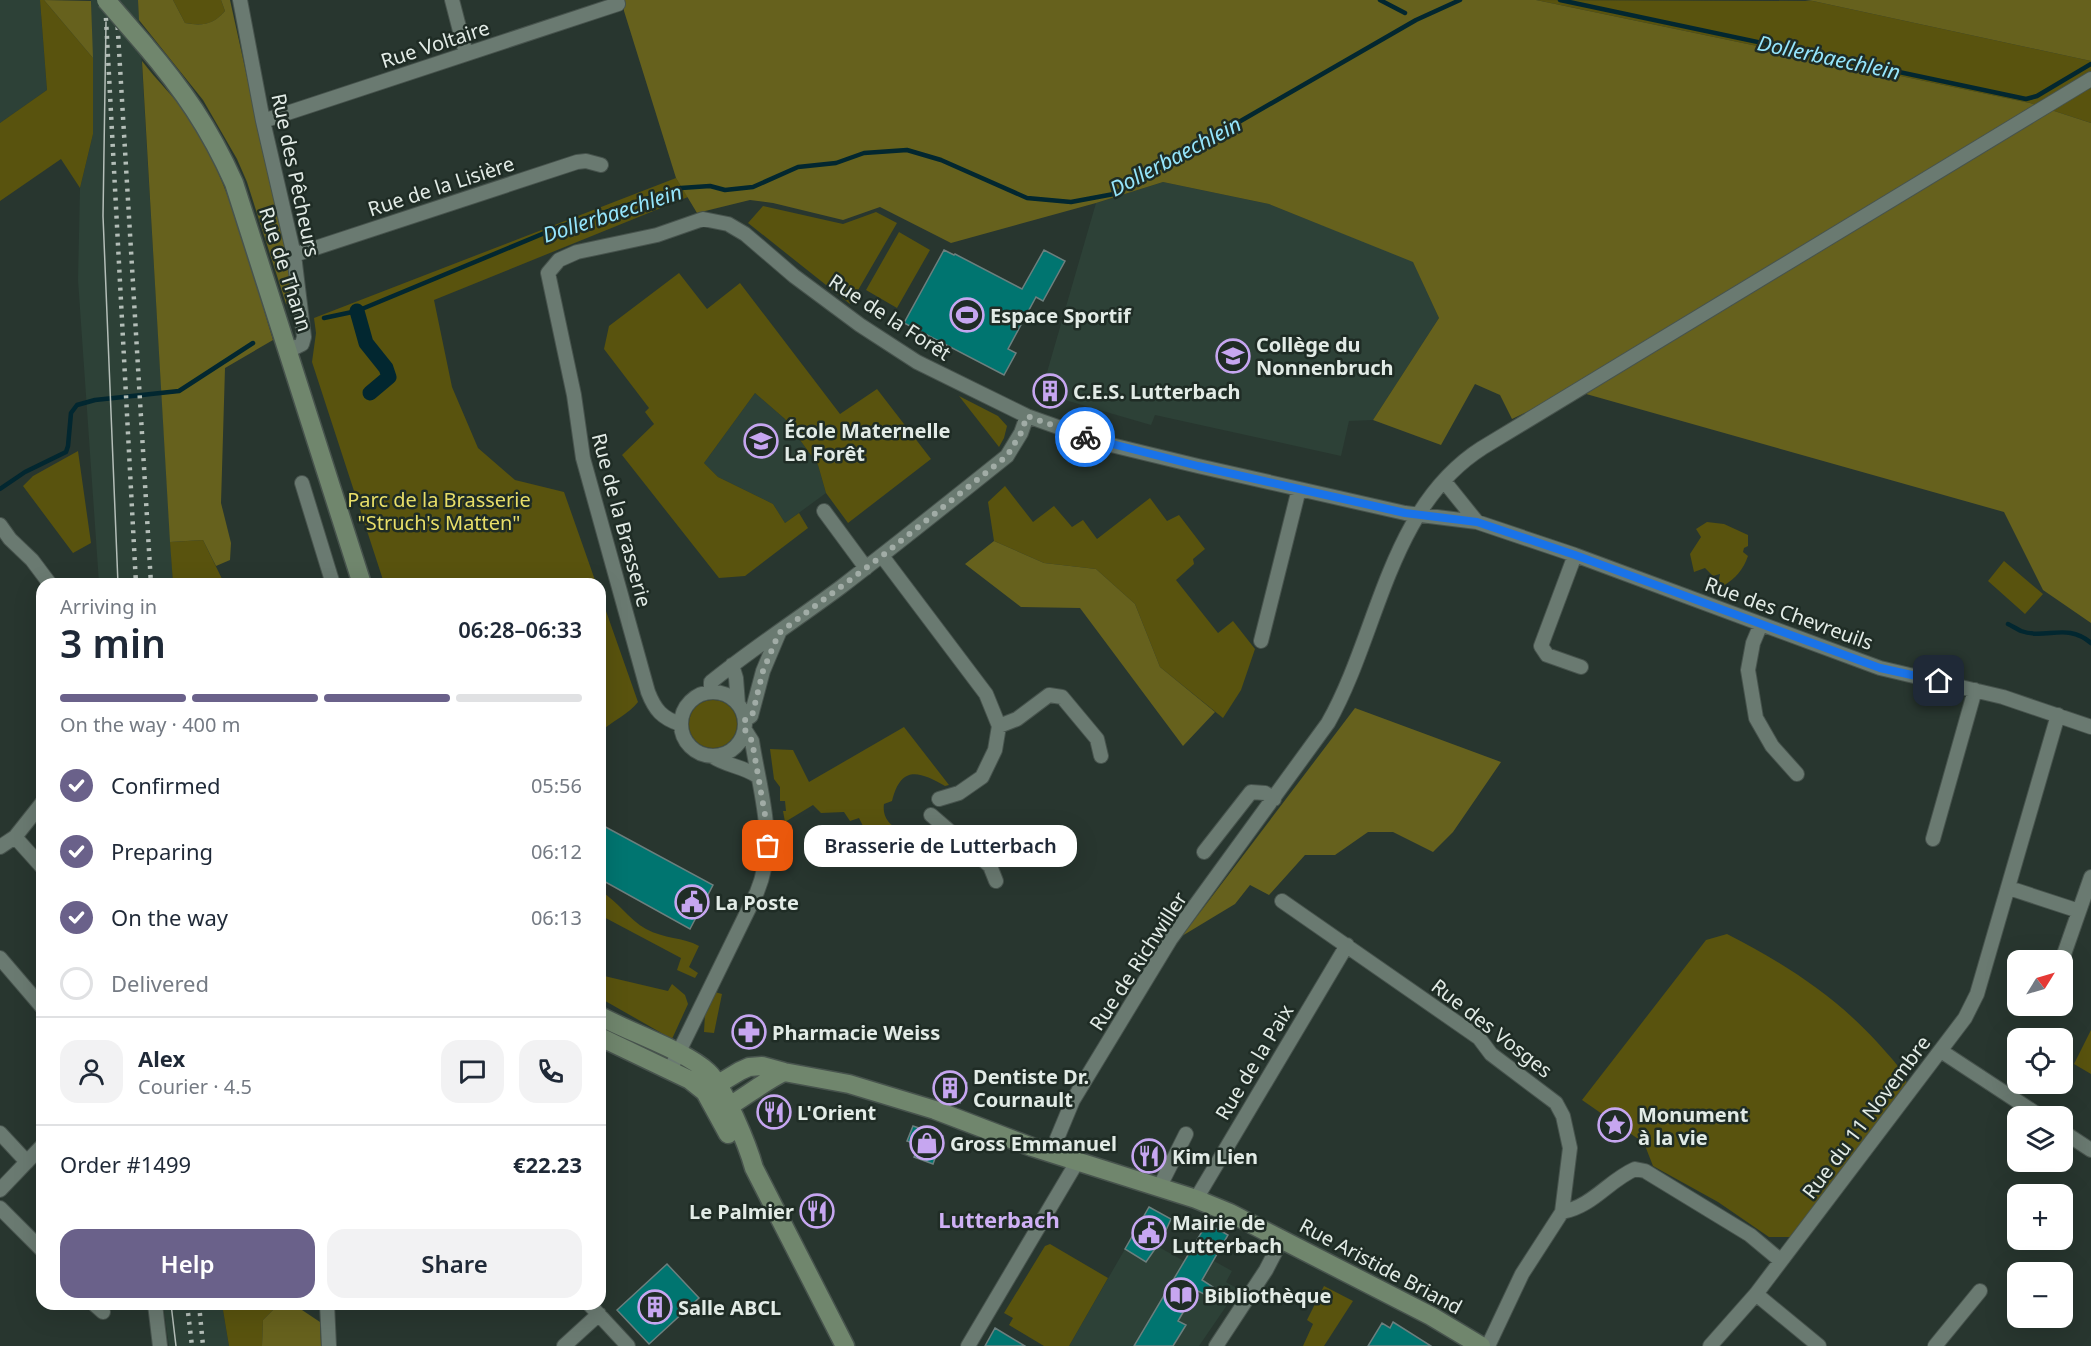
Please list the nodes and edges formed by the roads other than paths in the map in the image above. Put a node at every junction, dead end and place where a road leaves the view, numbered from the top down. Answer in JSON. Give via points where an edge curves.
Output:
{"nodes":[{"id":1,"x":106,"y":0,"type":"edge"},
{"id":2,"x":240,"y":0,"type":"edge"},
{"id":3,"x":452,"y":0,"type":"edge"},
{"id":4,"x":618,"y":2,"type":"edge"},
{"id":5,"x":466,"y":54,"type":"junction"},
{"id":6,"x":2091,"y":80,"type":"edge"},
{"id":7,"x":263,"y":122,"type":"junction"},
{"id":8,"x":601,"y":165,"type":"dead end"},
{"id":9,"x":294,"y":255,"type":"junction"},
{"id":10,"x":548,"y":273,"type":"joint"},
{"id":11,"x":288,"y":351,"type":"junction"},
{"id":12,"x":1027,"y":416,"type":"junction"},
{"id":13,"x":1444,"y":481,"type":"junction"},
{"id":14,"x":302,"y":483,"type":"dead end"},
{"id":15,"x":1299,"y":489,"type":"junction"},
{"id":16,"x":824,"y":511,"type":"dead end"},
{"id":17,"x":1417,"y":515,"type":"junction"},
{"id":18,"x":1477,"y":522,"type":"junction"},
{"id":19,"x":0,"y":525,"type":"edge"},
{"id":20,"x":1575,"y":555,"type":"junction"},
{"id":21,"x":882,"y":556,"type":"junction"},
{"id":22,"x":866,"y":568,"type":"junction"},
{"id":23,"x":46,"y":578,"type":"edge"},
{"id":24,"x":331,"y":578,"type":"edge"},
{"id":25,"x":360,"y":578,"type":"edge"},
{"id":26,"x":1761,"y":624,"type":"junction"},
{"id":27,"x":779,"y":633,"type":"junction"},
{"id":28,"x":1261,"y":641,"type":"dead end"},
{"id":29,"x":732,"y":665,"type":"junction"},
{"id":30,"x":1581,"y":667,"type":"dead end"},
{"id":31,"x":1975,"y":690,"type":"junction"},
{"id":32,"x":711,"y":691,"type":"junction"},
{"id":33,"x":738,"y":704,"type":"junction"},
{"id":34,"x":2058,"y":715,"type":"junction"},
{"id":35,"x":680,"y":724,"type":"junction"},
{"id":36,"x":745,"y":725,"type":"junction"},
{"id":37,"x":999,"y":726,"type":"junction"},
{"id":38,"x":2091,"y":727,"type":"edge"},
{"id":39,"x":712,"y":756,"type":"junction"},
{"id":40,"x":1101,"y":756,"type":"dead end"},
{"id":41,"x":1797,"y":774,"type":"dead end"},
{"id":42,"x":757,"y":776,"type":"junction"},
{"id":43,"x":939,"y":799,"type":"dead end"},
{"id":44,"x":1274,"y":799,"type":"junction"},
{"id":45,"x":36,"y":811,"type":"edge"},
{"id":46,"x":931,"y":815,"type":"dead end"},
{"id":47,"x":15,"y":837,"type":"junction"},
{"id":48,"x":1933,"y":839,"type":"dead end"},
{"id":49,"x":0,"y":847,"type":"edge"},
{"id":50,"x":1204,"y":852,"type":"dead end"},
{"id":51,"x":36,"y":860,"type":"edge"},
{"id":52,"x":2091,"y":877,"type":"edge"},
{"id":53,"x":996,"y":881,"type":"dead end"},
{"id":54,"x":2009,"y":888,"type":"junction"},
{"id":55,"x":1282,"y":901,"type":"dead end"},
{"id":56,"x":2079,"y":911,"type":"junction"},
{"id":57,"x":1347,"y":945,"type":"junction"},
{"id":58,"x":2065,"y":950,"type":"edge"},
{"id":59,"x":0,"y":958,"type":"edge"},
{"id":60,"x":36,"y":1000,"type":"edge"},
{"id":61,"x":606,"y":1020,"type":"edge"},
{"id":62,"x":606,"y":1038,"type":"edge"},
{"id":63,"x":1941,"y":1051,"type":"junction"},
{"id":64,"x":674,"y":1062,"type":"junction"},
{"id":65,"x":784,"y":1072,"type":"junction"},
{"id":66,"x":711,"y":1088,"type":"junction"},
{"id":67,"x":2025,"y":1106,"type":"edge"},
{"id":68,"x":723,"y":1110,"type":"junction"},
{"id":69,"x":0,"y":1133,"type":"edge"},
{"id":70,"x":1186,"y":1134,"type":"dead end"},
{"id":71,"x":2073,"y":1138,"type":"edge"},
{"id":72,"x":2091,"y":1150,"type":"edge"},
{"id":73,"x":36,"y":1152,"type":"edge"},
{"id":74,"x":1051,"y":1153,"type":"junction"},
{"id":75,"x":27,"y":1162,"type":"junction"},
{"id":76,"x":1077,"y":1162,"type":"junction"},
{"id":77,"x":1159,"y":1188,"type":"junction"},
{"id":78,"x":0,"y":1190,"type":"edge"},
{"id":79,"x":1196,"y":1199,"type":"junction"},
{"id":80,"x":0,"y":1208,"type":"edge"},
{"id":81,"x":1562,"y":1212,"type":"junction"},
{"id":82,"x":1282,"y":1239,"type":"junction"},
{"id":83,"x":36,"y":1244,"type":"edge"},
{"id":84,"x":1780,"y":1260,"type":"junction"},
{"id":85,"x":1980,"y":1292,"type":"dead end"},
{"id":86,"x":1756,"y":1294,"type":"junction"},
{"id":87,"x":156,"y":1310,"type":"edge"},
{"id":88,"x":327,"y":1310,"type":"edge"},
{"id":89,"x":593,"y":1310,"type":"edge"},
{"id":90,"x":595,"y":1310,"type":"edge"},
{"id":91,"x":1472,"y":1344,"type":"edge"},
{"id":92,"x":160,"y":1346,"type":"edge"},
{"id":93,"x":329,"y":1346,"type":"edge"},
{"id":94,"x":564,"y":1346,"type":"edge"},
{"id":95,"x":628,"y":1346,"type":"edge"},
{"id":96,"x":845,"y":1346,"type":"edge"},
{"id":97,"x":968,"y":1346,"type":"edge"},
{"id":98,"x":1216,"y":1346,"type":"edge"},
{"id":99,"x":1488,"y":1346,"type":"edge"},
{"id":100,"x":1710,"y":1346,"type":"edge"},
{"id":101,"x":1819,"y":1346,"type":"edge"},
{"id":102,"x":1935,"y":1346,"type":"edge"}],
"edges":[{"from":1,"to":11,"type":"main road","name":"Rue de Thann","bridge":true,"via":[[193,105],[221,155],[253,238]]},
{"from":2,"to":7,"type":"street","name":"Rue des Pêcheurs"},
{"from":3,"to":5,"type":"street"},
{"from":4,"to":5,"type":"street","name":"Rue Voltaire"},
{"from":5,"to":7,"type":"street","name":"Rue Voltaire"},
{"from":6,"to":13,"type":"street","name":"Rue de Richwiller","via":[[1482,448]]},
{"from":7,"to":9,"type":"street","name":"Rue des Pêcheurs"},
{"from":8,"to":9,"type":"street","name":"Rue de la Lisière","via":[[577,162]]},
{"from":9,"to":11,"type":"street","name":"Rue des Pêcheurs","via":[[304,338],[302,344]]},
{"from":10,"to":12,"type":"street","name":"Rue de la Forêt","via":[[559,260],[578,252],[657,235],[703,219],[728,224],[860,325],[917,362]]},
{"from":10,"to":35,"type":"street","name":"Rue de la Brasserie","via":[[583,458],[648,692],[654,708],[666,719]]},
{"from":11,"to":25,"type":"main road","name":"Rue de Thann"},
{"from":12,"to":15,"type":"street","name":"Rue de la Forêt","via":[[1103,443]]},
{"from":12,"to":21,"type":"street","via":[[1007,456]]},
{"from":13,"to":17,"type":"street","name":"Rue de Richwiller"},
{"from":13,"to":18,"type":"street"},
{"from":14,"to":24,"type":"street"},
{"from":15,"to":17,"type":"street","name":"Rue de la Forêt"},
{"from":15,"to":28,"type":"street"},
{"from":16,"to":22,"type":"street"},
{"from":17,"to":18,"type":"street","name":"Rue des Chevreuils"},
{"from":17,"to":44,"type":"street","name":"Rue de Richwiller","via":[[1342,698]]},
{"from":18,"to":20,"type":"street","name":"Rue des Chevreuils"},
{"from":19,"to":23,"type":"street"},
{"from":20,"to":26,"type":"street","name":"Rue des Chevreuils"},
{"from":20,"to":30,"type":"street","via":[[1541,646],[1547,654]]},
{"from":21,"to":22,"type":"street"},
{"from":21,"to":37,"type":"street","via":[[986,694]]},
{"from":22,"to":27,"type":"street"},
{"from":26,"to":31,"type":"street","name":"Rue des Chevreuils","via":[[1880,668]]},
{"from":26,"to":41,"type":"street","via":[[1748,670],[1756,718],[1772,746]]},
{"from":27,"to":29,"type":"street"},
{"from":27,"to":36,"type":"street","via":[[763,671],[752,716]]},
{"from":29,"to":32,"type":"street","via":[[711,682]]},
{"from":29,"to":33,"type":"street"},
{"from":31,"to":34,"type":"street","name":"Rue des Chevreuils"},
{"from":31,"to":48,"type":"street"},
{"from":32,"to":33,"type":"street"},
{"from":32,"to":35,"type":"street","via":[[686,705]]},
{"from":33,"to":36,"type":"street"},
{"from":34,"to":38,"type":"street","name":"Rue des Chevreuils"},
{"from":34,"to":54,"type":"street","name":"Rue du 11 Novembre"},
{"from":35,"to":39,"type":"street","via":[[693,749]]},
{"from":36,"to":39,"type":"street","via":[[736,746]]},
{"from":36,"to":42,"type":"street","via":[[752,741]]},
{"from":37,"to":40,"type":"street","via":[[1017,719],[1049,695],[1062,697],[1096,740]]},
{"from":37,"to":43,"type":"street","via":[[995,750],[982,777],[959,793]]},
{"from":39,"to":42,"type":"street"},
{"from":42,"to":64,"type":"street","via":[[768,832],[767,863],[758,892]]},
{"from":44,"to":50,"type":"street","via":[[1265,793],[1251,792]]},
{"from":44,"to":74,"type":"street","name":"Rue de Richwiller","via":[[1170,940],[1073,1100]]},
{"from":45,"to":47,"type":"street"},
{"from":46,"to":53,"type":"street","via":[[990,866]]},
{"from":47,"to":49,"type":"street"},
{"from":47,"to":51,"type":"street"},
{"from":52,"to":56,"type":"street"},
{"from":54,"to":56,"type":"street"},
{"from":54,"to":63,"type":"street","name":"Rue du 11 Novembre","via":[[1977,994]]},
{"from":55,"to":57,"type":"street","name":"Rue des Vosges"},
{"from":56,"to":58,"type":"street"},
{"from":57,"to":79,"type":"street","name":"Rue de la Paix"},
{"from":57,"to":81,"type":"street","name":"Rue des Vosges","via":[[1479,1038],[1491,1054],[1556,1103],[1570,1149]]},
{"from":59,"to":60,"type":"street"},
{"from":61,"to":64,"type":"main road"},
{"from":62,"to":64,"type":"main road"},
{"from":63,"to":67,"type":"street"},
{"from":63,"to":84,"type":"street","name":"Rue du 11 Novembre"},
{"from":64,"to":66,"type":"main road","via":[[708,1072]]},
{"from":65,"to":66,"type":"main road","name":"Rue Aristide Briand","via":[[762,1065],[749,1067]]},
{"from":65,"to":68,"type":"main road"},
{"from":65,"to":74,"type":"main road","name":"Rue Aristide Briand","via":[[849,1084],[935,1110]]},
{"from":66,"to":68,"type":"main road"},
{"from":68,"to":96,"type":"main road","via":[[748,1149],[754,1168]]},
{"from":69,"to":75,"type":"street"},
{"from":70,"to":77,"type":"street"},
{"from":71,"to":72,"type":"street"},
{"from":73,"to":75,"type":"street"},
{"from":74,"to":76,"type":"main road","name":"Rue Aristide Briand"},
{"from":75,"to":78,"type":"street"},
{"from":76,"to":77,"type":"main road","name":"Rue Aristide Briand"},
{"from":76,"to":97,"type":"street"},
{"from":77,"to":79,"type":"main road","name":"Rue Aristide Briand"},
{"from":79,"to":82,"type":"main road","name":"Rue Aristide Briand"},
{"from":80,"to":83,"type":"street"},
{"from":81,"to":84,"type":"street","via":[[1594,1199],[1635,1169],[1645,1171],[1750,1235]]},
{"from":81,"to":99,"type":"street","via":[[1522,1274]]},
{"from":82,"to":91,"type":"main road","name":"Rue Aristide Briand","via":[[1431,1316]]},
{"from":82,"to":98,"type":"street"},
{"from":84,"to":86,"type":"street","name":"Rue du 11 Novembre"},
{"from":85,"to":102,"type":"street"},
{"from":86,"to":100,"type":"street","name":"Rue du 11 Novembre"},
{"from":86,"to":101,"type":"street"},
{"from":87,"to":92,"type":"street"},
{"from":88,"to":93,"type":"street"},
{"from":89,"to":94,"type":"street"},
{"from":90,"to":95,"type":"street"}]}
